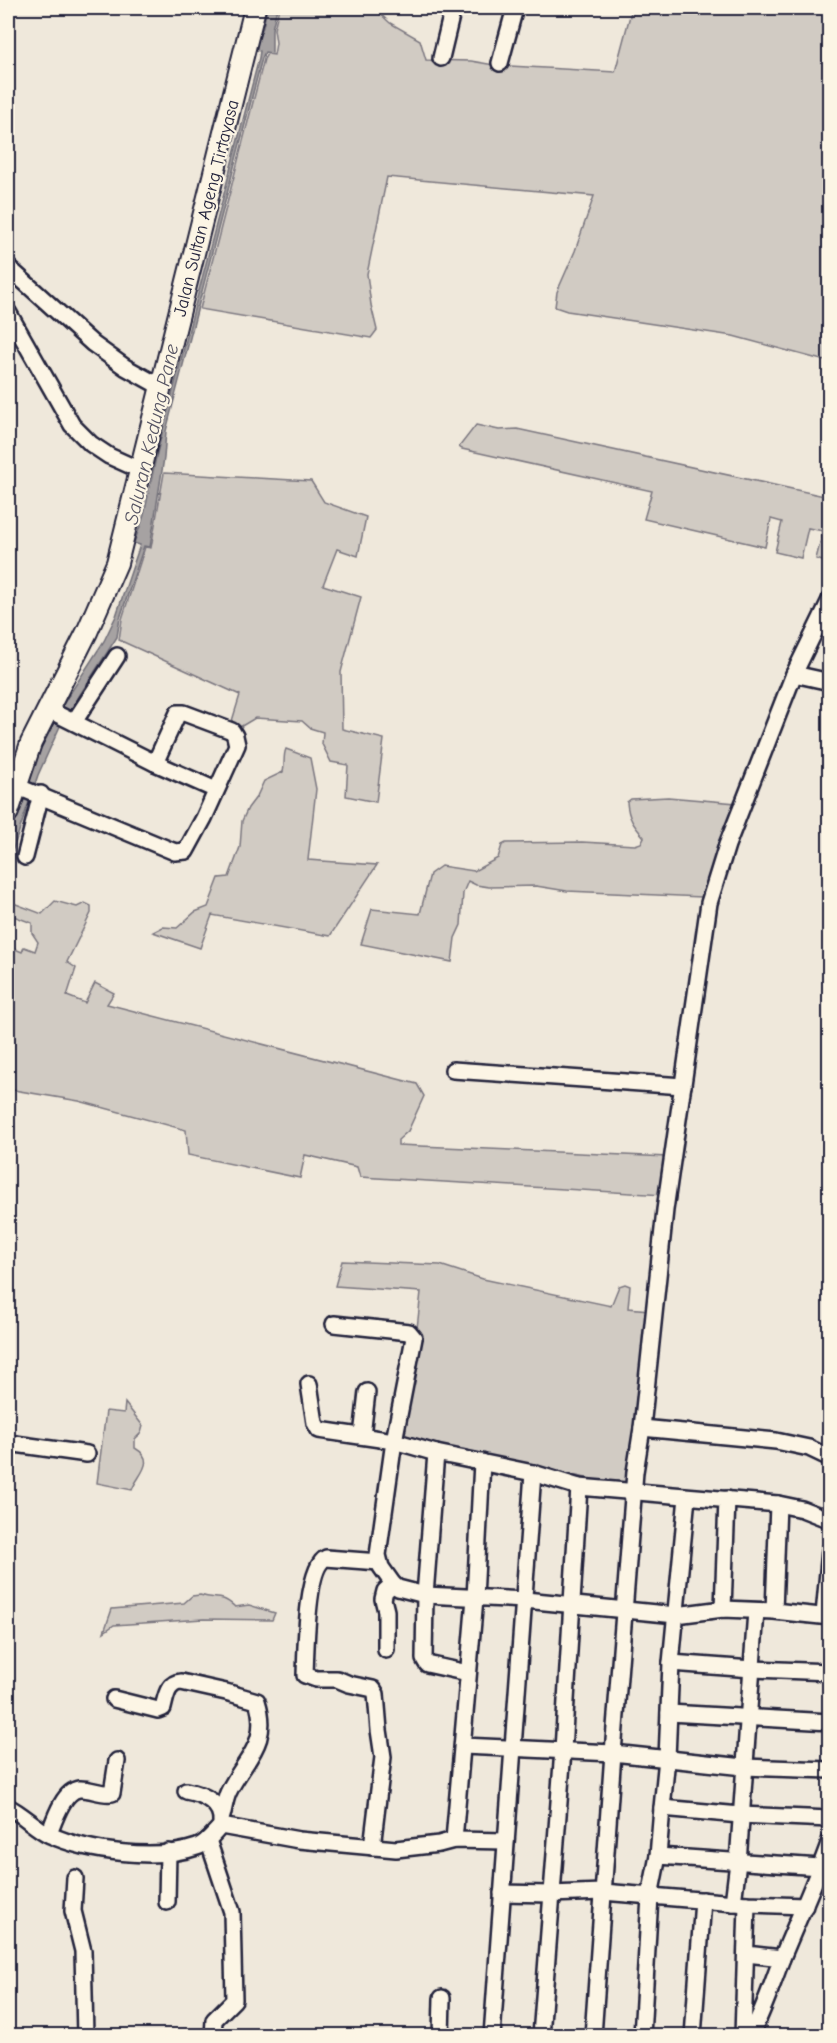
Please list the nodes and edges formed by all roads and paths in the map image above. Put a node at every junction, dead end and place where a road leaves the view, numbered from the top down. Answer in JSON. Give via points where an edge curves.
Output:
{"nodes":[{"id":1,"x":255,"y":8,"type":"edge"},
{"id":2,"x":453,"y":8,"type":"edge"},
{"id":3,"x":515,"y":8,"type":"edge"},
{"id":4,"x":441,"y":58,"type":"dead end"},
{"id":5,"x":500,"y":63,"type":"dead end"},
{"id":6,"x":8,"y":267,"type":"edge"},
{"id":7,"x":8,"y":312,"type":"edge"},
{"id":8,"x":161,"y":387,"type":"junction"},
{"id":9,"x":140,"y":470,"type":"junction"},
{"id":10,"x":830,"y":600,"type":"edge"},
{"id":11,"x":824,"y":621,"type":"edge"},
{"id":12,"x":117,"y":656,"type":"dead end"},
{"id":13,"x":794,"y":674,"type":"junction"},
{"id":14,"x":830,"y":682,"type":"edge"},
{"id":15,"x":51,"y":710,"type":"junction"},
{"id":16,"x":71,"y":720,"type":"junction"},
{"id":17,"x":155,"y":763,"type":"junction"},
{"id":18,"x":23,"y":783,"type":"edge"},
{"id":19,"x":216,"y":790,"type":"junction"},
{"id":20,"x":8,"y":812,"type":"edge"},
{"id":21,"x":25,"y":857,"type":"dead end"},
{"id":22,"x":453,"y":1070,"type":"dead end"},
{"id":23,"x":682,"y":1086,"type":"junction"},
{"id":24,"x":334,"y":1324,"type":"dead end"},
{"id":25,"x":309,"y":1384,"type":"dead end"},
{"id":26,"x":367,"y":1392,"type":"dead end"},
{"id":27,"x":642,"y":1428,"type":"junction"},
{"id":28,"x":362,"y":1436,"type":"junction"},
{"id":29,"x":394,"y":1441,"type":"junction"},
{"id":30,"x":8,"y":1443,"type":"edge"},
{"id":31,"x":436,"y":1453,"type":"junction"},
{"id":32,"x":87,"y":1454,"type":"dead end"},
{"id":33,"x":830,"y":1458,"type":"edge"},
{"id":34,"x":482,"y":1462,"type":"junction"},
{"id":35,"x":532,"y":1473,"type":"junction"},
{"id":36,"x":579,"y":1487,"type":"junction"},
{"id":37,"x":634,"y":1492,"type":"junction"},
{"id":38,"x":687,"y":1497,"type":"junction"},
{"id":39,"x":727,"y":1499,"type":"junction"},
{"id":40,"x":778,"y":1504,"type":"junction"},
{"id":41,"x":830,"y":1520,"type":"edge"},
{"id":42,"x":830,"y":1550,"type":"edge"},
{"id":43,"x":379,"y":1562,"type":"junction"},
{"id":44,"x":393,"y":1584,"type":"junction"},
{"id":45,"x":425,"y":1594,"type":"junction"},
{"id":46,"x":475,"y":1598,"type":"junction"},
{"id":47,"x":525,"y":1600,"type":"junction"},
{"id":48,"x":572,"y":1605,"type":"junction"},
{"id":49,"x":723,"y":1609,"type":"junction"},
{"id":50,"x":625,"y":1610,"type":"junction"},
{"id":51,"x":756,"y":1611,"type":"junction"},
{"id":52,"x":774,"y":1611,"type":"junction"},
{"id":53,"x":676,"y":1615,"type":"junction"},
{"id":54,"x":827,"y":1616,"type":"edge"},
{"id":55,"x":386,"y":1650,"type":"dead end"},
{"id":56,"x":671,"y":1663,"type":"junction"},
{"id":57,"x":752,"y":1669,"type":"junction"},
{"id":58,"x":830,"y":1672,"type":"edge"},
{"id":59,"x":468,"y":1673,"type":"junction"},
{"id":60,"x":114,"y":1699,"type":"dead end"},
{"id":61,"x":669,"y":1713,"type":"junction"},
{"id":62,"x":748,"y":1718,"type":"junction"},
{"id":63,"x":830,"y":1722,"type":"edge"},
{"id":64,"x":463,"y":1746,"type":"junction"},
{"id":65,"x":513,"y":1748,"type":"junction"},
{"id":66,"x":562,"y":1750,"type":"junction"},
{"id":67,"x":613,"y":1753,"type":"junction"},
{"id":68,"x":667,"y":1758,"type":"junction"},
{"id":69,"x":117,"y":1761,"type":"dead end"},
{"id":70,"x":744,"y":1767,"type":"junction"},
{"id":71,"x":830,"y":1770,"type":"edge"},
{"id":72,"x":186,"y":1791,"type":"dead end"},
{"id":73,"x":8,"y":1807,"type":"edge"},
{"id":74,"x":662,"y":1808,"type":"junction"},
{"id":75,"x":740,"y":1815,"type":"junction"},
{"id":76,"x":830,"y":1819,"type":"edge"},
{"id":77,"x":222,"y":1821,"type":"junction"},
{"id":78,"x":49,"y":1834,"type":"junction"},
{"id":79,"x":207,"y":1840,"type":"junction"},
{"id":80,"x":454,"y":1840,"type":"junction"},
{"id":81,"x":506,"y":1841,"type":"junction"},
{"id":82,"x":830,"y":1841,"type":"edge"},
{"id":83,"x":372,"y":1847,"type":"junction"},
{"id":84,"x":168,"y":1852,"type":"junction"},
{"id":85,"x":658,"y":1856,"type":"junction"},
{"id":86,"x":738,"y":1862,"type":"junction"},
{"id":87,"x":820,"y":1867,"type":"junction"},
{"id":88,"x":75,"y":1878,"type":"dead end"},
{"id":89,"x":603,"y":1892,"type":"junction"},
{"id":90,"x":502,"y":1893,"type":"junction"},
{"id":91,"x":550,"y":1894,"type":"junction"},
{"id":92,"x":650,"y":1896,"type":"junction"},
{"id":93,"x":703,"y":1900,"type":"junction"},
{"id":94,"x":167,"y":1902,"type":"dead end"},
{"id":95,"x":740,"y":1903,"type":"junction"},
{"id":96,"x":805,"y":1906,"type":"junction"},
{"id":97,"x":746,"y":1954,"type":"junction"},
{"id":98,"x":782,"y":1958,"type":"junction"},
{"id":99,"x":442,"y":1998,"type":"dead end"},
{"id":100,"x":85,"y":2036,"type":"edge"},
{"id":101,"x":213,"y":2036,"type":"edge"},
{"id":102,"x":441,"y":2036,"type":"edge"},
{"id":103,"x":492,"y":2036,"type":"edge"},
{"id":104,"x":541,"y":2036,"type":"edge"},
{"id":105,"x":593,"y":2036,"type":"edge"},
{"id":106,"x":642,"y":2036,"type":"edge"},
{"id":107,"x":693,"y":2036,"type":"edge"},
{"id":108,"x":743,"y":2036,"type":"edge"},
{"id":109,"x":750,"y":2036,"type":"edge"}],
"edges":[{"from":1,"to":8,"type":"main road","name":"Jalan Sultan Ageng Tirtayasa"},
{"from":2,"to":4,"type":"street"},
{"from":3,"to":5,"type":"street"},
{"from":6,"to":8,"type":"street","via":[[93,344]]},
{"from":7,"to":9,"type":"street","via":[[72,425],[109,456]]},
{"from":8,"to":9,"type":"main road","name":"Jalan Sultan Ageng Tirtayasa"},
{"from":9,"to":15,"type":"main road","name":"Jalan Sultan Ageng Tirtayasa","via":[[117,562]]},
{"from":10,"to":11,"type":"street"},
{"from":11,"to":13,"type":"street"},
{"from":12,"to":16,"type":"street"},
{"from":13,"to":14,"type":"street"},
{"from":13,"to":23,"type":"street","via":[[727,845],[709,903]]},
{"from":15,"to":16,"type":"street"},
{"from":15,"to":18,"type":"main road","name":"Jalan Sultan Ageng Tirtayasa"},
{"from":16,"to":17,"type":"street"},
{"from":17,"to":19,"type":"street"},
{"from":17,"to":19,"type":"street","via":[[177,713],[232,731],[237,745]]},
{"from":18,"to":19,"type":"street","via":[[175,852],[189,847]]},
{"from":18,"to":20,"type":"main road","name":"Jalan Sultan Ageng Tirtayasa"},
{"from":18,"to":21,"type":"street"},
{"from":22,"to":23,"type":"street"},
{"from":23,"to":27,"type":"street"},
{"from":24,"to":29,"type":"street","via":[[409,1332],[414,1338]]},
{"from":25,"to":28,"type":"street","via":[[319,1430]]},
{"from":26,"to":28,"type":"street"},
{"from":27,"to":33,"type":"street","via":[[776,1441],[809,1448]]},
{"from":27,"to":37,"type":"street"},
{"from":28,"to":29,"type":"street"},
{"from":29,"to":31,"type":"street"},
{"from":29,"to":43,"type":"street"},
{"from":30,"to":32,"type":"street"},
{"from":31,"to":34,"type":"street"},
{"from":31,"to":45,"type":"street"},
{"from":34,"to":35,"type":"street"},
{"from":34,"to":46,"type":"street"},
{"from":35,"to":36,"type":"street"},
{"from":35,"to":47,"type":"street"},
{"from":36,"to":37,"type":"street"},
{"from":36,"to":48,"type":"street"},
{"from":37,"to":38,"type":"street"},
{"from":37,"to":50,"type":"street"},
{"from":38,"to":39,"type":"street"},
{"from":38,"to":53,"type":"street"},
{"from":39,"to":40,"type":"street"},
{"from":39,"to":49,"type":"street"},
{"from":40,"to":41,"type":"street"},
{"from":40,"to":52,"type":"street"},
{"from":42,"to":54,"type":"street"},
{"from":43,"to":44,"type":"street"},
{"from":43,"to":83,"type":"street","via":[[321,1560],[309,1604],[305,1675],[338,1679],[373,1689],[376,1694],[383,1756]]},
{"from":44,"to":45,"type":"street"},
{"from":44,"to":55,"type":"street","via":[[383,1599]]},
{"from":45,"to":46,"type":"street"},
{"from":45,"to":59,"type":"street","via":[[424,1662]]},
{"from":46,"to":47,"type":"street"},
{"from":46,"to":59,"type":"street"},
{"from":47,"to":48,"type":"street"},
{"from":47,"to":65,"type":"street"},
{"from":48,"to":50,"type":"street"},
{"from":48,"to":66,"type":"street"},
{"from":49,"to":51,"type":"street"},
{"from":49,"to":53,"type":"street"},
{"from":50,"to":53,"type":"street"},
{"from":50,"to":67,"type":"street"},
{"from":51,"to":52,"type":"street"},
{"from":51,"to":57,"type":"street"},
{"from":52,"to":54,"type":"street"},
{"from":53,"to":56,"type":"street"},
{"from":56,"to":57,"type":"street"},
{"from":56,"to":61,"type":"street"},
{"from":57,"to":58,"type":"street"},
{"from":57,"to":62,"type":"street"},
{"from":59,"to":64,"type":"street"},
{"from":60,"to":77,"type":"street","via":[[158,1710],[170,1686],[181,1682],[257,1701],[260,1719],[256,1747],[228,1795]]},
{"from":61,"to":62,"type":"street"},
{"from":61,"to":68,"type":"street"},
{"from":62,"to":63,"type":"street"},
{"from":62,"to":70,"type":"street"},
{"from":64,"to":65,"type":"street"},
{"from":64,"to":80,"type":"street"},
{"from":65,"to":66,"type":"street"},
{"from":65,"to":81,"type":"street"},
{"from":66,"to":67,"type":"street"},
{"from":66,"to":91,"type":"street"},
{"from":67,"to":68,"type":"street"},
{"from":67,"to":89,"type":"street"},
{"from":68,"to":70,"type":"street"},
{"from":68,"to":74,"type":"street"},
{"from":69,"to":78,"type":"street","via":[[112,1793],[72,1791]]},
{"from":70,"to":71,"type":"street"},
{"from":70,"to":75,"type":"street"},
{"from":72,"to":77,"type":"street","via":[[210,1799]]},
{"from":73,"to":78,"type":"street"},
{"from":74,"to":75,"type":"street"},
{"from":74,"to":85,"type":"street"},
{"from":75,"to":76,"type":"street"},
{"from":75,"to":86,"type":"street"},
{"from":77,"to":79,"type":"street"},
{"from":77,"to":83,"type":"street","via":[[299,1840]]},
{"from":78,"to":84,"type":"street","via":[[114,1852]]},
{"from":79,"to":84,"type":"street","via":[[198,1847]]},
{"from":79,"to":101,"type":"street","via":[[232,1912],[234,2000],[214,2020]]},
{"from":80,"to":81,"type":"street"},
{"from":80,"to":83,"type":"street","via":[[396,1849]]},
{"from":81,"to":90,"type":"street"},
{"from":82,"to":87,"type":"street"},
{"from":84,"to":94,"type":"street"},
{"from":85,"to":86,"type":"street"},
{"from":85,"to":92,"type":"street"},
{"from":86,"to":87,"type":"street"},
{"from":86,"to":95,"type":"street"},
{"from":87,"to":96,"type":"street"},
{"from":88,"to":100,"type":"street","via":[[73,1911],[83,1951]]},
{"from":89,"to":91,"type":"street"},
{"from":89,"to":92,"type":"street"},
{"from":89,"to":105,"type":"street"},
{"from":90,"to":91,"type":"street"},
{"from":90,"to":103,"type":"street"},
{"from":91,"to":104,"type":"street"},
{"from":92,"to":93,"type":"street"},
{"from":92,"to":106,"type":"street"},
{"from":93,"to":95,"type":"street"},
{"from":93,"to":107,"type":"street"},
{"from":95,"to":96,"type":"street"},
{"from":95,"to":97,"type":"street"},
{"from":96,"to":98,"type":"street"},
{"from":97,"to":98,"type":"street"},
{"from":97,"to":108,"type":"street"},
{"from":98,"to":109,"type":"street"},
{"from":99,"to":102,"type":"street"}]}
